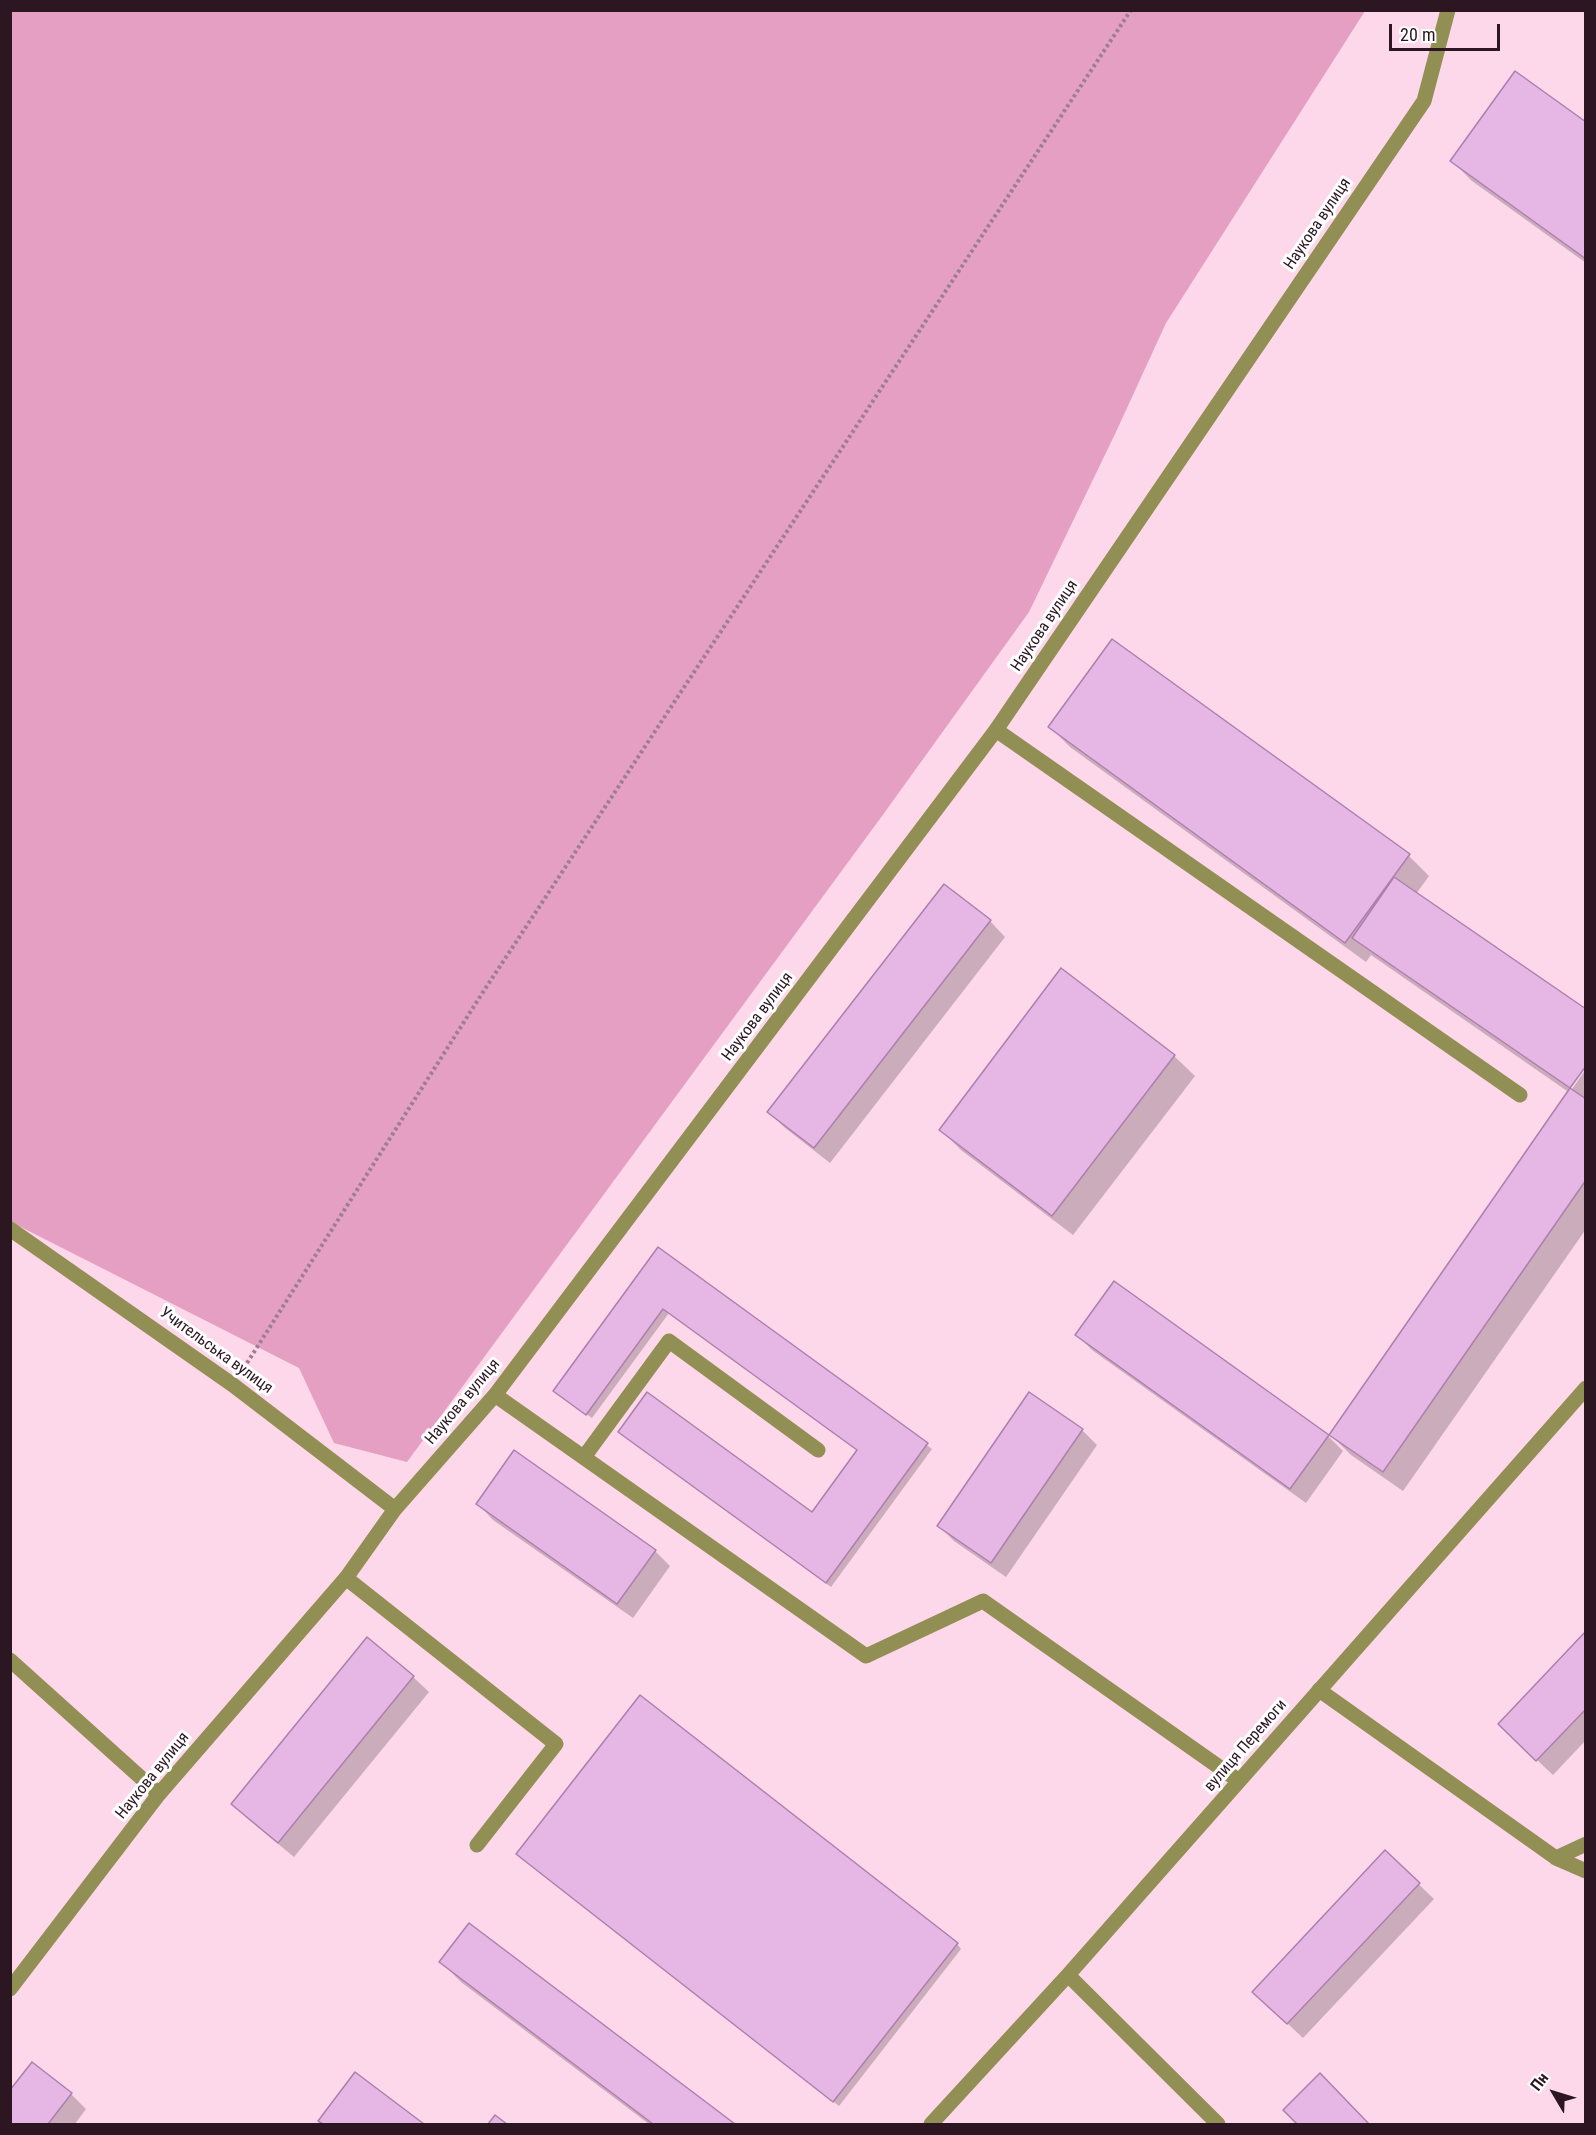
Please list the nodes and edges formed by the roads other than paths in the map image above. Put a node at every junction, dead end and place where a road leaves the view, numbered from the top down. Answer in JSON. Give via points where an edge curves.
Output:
{"nodes":[{"id":1,"x":1448,"y":10,"type":"edge"},
{"id":2,"x":996,"y":730,"type":"junction"},
{"id":3,"x":1520,"y":1095,"type":"dead end"},
{"id":4,"x":10,"y":1229,"type":"edge"},
{"id":5,"x":1586,"y":1388,"type":"edge"},
{"id":6,"x":495,"y":1395,"type":"junction"},
{"id":7,"x":818,"y":1450,"type":"dead end"},
{"id":8,"x":584,"y":1457,"type":"junction"},
{"id":9,"x":395,"y":1509,"type":"junction"},
{"id":10,"x":346,"y":1578,"type":"junction"},
{"id":11,"x":10,"y":1660,"type":"edge"},
{"id":12,"x":1319,"y":1690,"type":"junction"},
{"id":13,"x":1239,"y":1781,"type":"junction"},
{"id":14,"x":159,"y":1794,"type":"junction"},
{"id":15,"x":1586,"y":1844,"type":"edge"},
{"id":16,"x":477,"y":1845,"type":"dead end"},
{"id":17,"x":1556,"y":1858,"type":"junction"},
{"id":18,"x":1586,"y":1871,"type":"edge"},
{"id":19,"x":1068,"y":1975,"type":"junction"},
{"id":20,"x":10,"y":1989,"type":"edge"},
{"id":21,"x":931,"y":2124,"type":"edge"},
{"id":22,"x":1218,"y":2124,"type":"edge"}],
"edges":[{"from":1,"to":2,"type":"street","name":"Наукова вулиця","via":[[1424,101]]},
{"from":2,"to":3,"type":"street"},
{"from":2,"to":6,"type":"street","name":"Наукова вулиця"},
{"from":4,"to":9,"type":"street","name":"Учительська вулиця","via":[[233,1385]]},
{"from":5,"to":12,"type":"street","name":"вулиця Перемоги"},
{"from":6,"to":8,"type":"street"},
{"from":6,"to":9,"type":"street","name":"Наукова вулиця"},
{"from":7,"to":8,"type":"street","via":[[669,1341]]},
{"from":8,"to":13,"type":"street","via":[[866,1656],[983,1601]]},
{"from":9,"to":10,"type":"street","name":"Наукова вулиця"},
{"from":10,"to":14,"type":"street","name":"Наукова вулиця"},
{"from":10,"to":16,"type":"street","via":[[556,1744]]},
{"from":11,"to":14,"type":"street"},
{"from":12,"to":13,"type":"street","name":"вулиця Перемоги"},
{"from":12,"to":17,"type":"street"},
{"from":13,"to":19,"type":"street","name":"вулиця Перемоги"},
{"from":14,"to":20,"type":"street","name":"Наукова вулиця"},
{"from":15,"to":17,"type":"street"},
{"from":17,"to":18,"type":"street"},
{"from":19,"to":21,"type":"street","name":"вулиця Перемоги"},
{"from":19,"to":22,"type":"street"}]}
